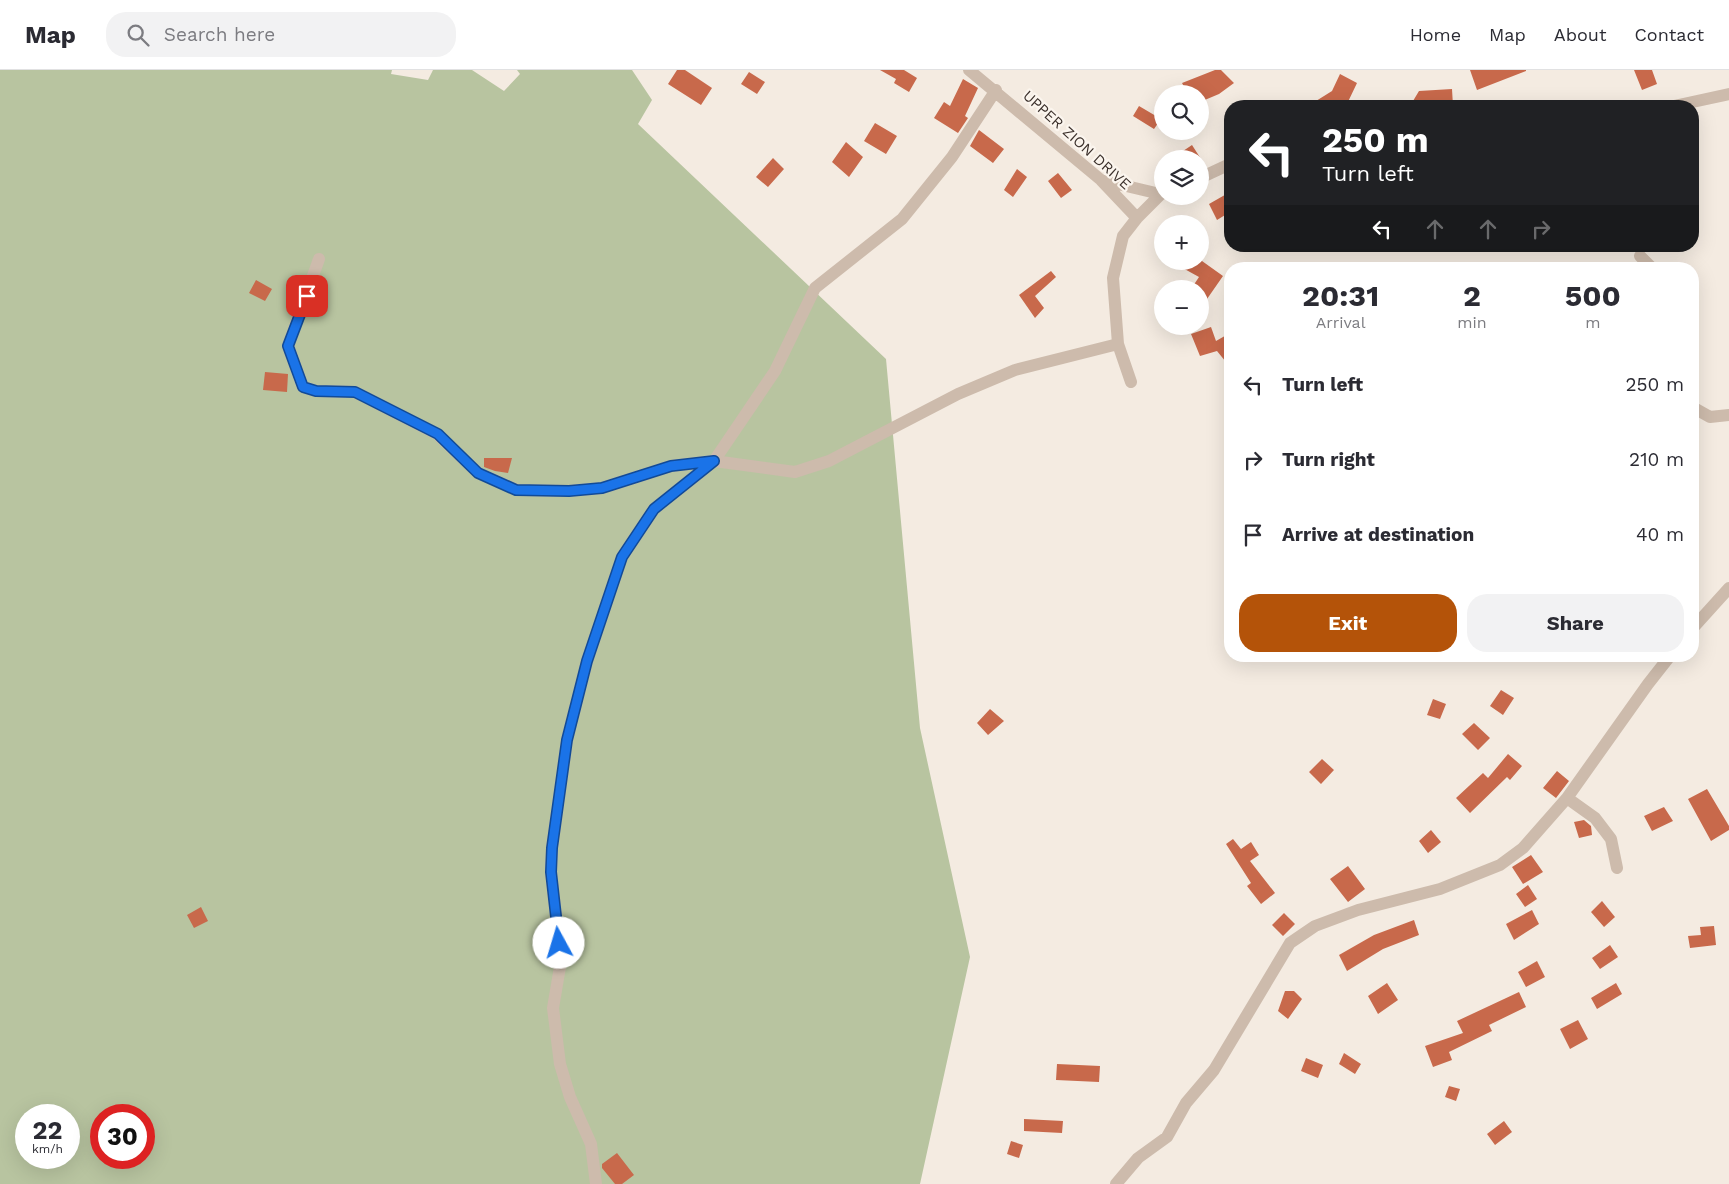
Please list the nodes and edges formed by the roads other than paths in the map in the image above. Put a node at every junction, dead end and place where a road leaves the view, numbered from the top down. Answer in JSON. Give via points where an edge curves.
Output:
{"nodes":[{"id":1,"x":969,"y":70,"type":"edge"},
{"id":2,"x":996,"y":90,"type":"junction"},
{"id":3,"x":1729,"y":94,"type":"edge"},
{"id":4,"x":1699,"y":101,"type":"edge"},
{"id":5,"x":1224,"y":167,"type":"edge"},
{"id":6,"x":1209,"y":174,"type":"edge"},
{"id":7,"x":1101,"y":180,"type":"junction"},
{"id":8,"x":1154,"y":191,"type":"edge"},
{"id":9,"x":1154,"y":200,"type":"edge"},
{"id":10,"x":1137,"y":218,"type":"junction"},
{"id":11,"x":1640,"y":256,"type":"dead end"},
{"id":12,"x":319,"y":259,"type":"dead end"},
{"id":13,"x":1646,"y":262,"type":"edge"},
{"id":14,"x":1118,"y":344,"type":"junction"},
{"id":15,"x":1131,"y":382,"type":"dead end"},
{"id":16,"x":1699,"y":411,"type":"edge"},
{"id":17,"x":1729,"y":415,"type":"edge"},
{"id":18,"x":714,"y":461,"type":"junction"},
{"id":19,"x":1729,"y":588,"type":"edge"},
{"id":20,"x":1699,"y":621,"type":"edge"},
{"id":21,"x":1665,"y":662,"type":"edge"},
{"id":22,"x":1567,"y":798,"type":"junction"},
{"id":23,"x":1617,"y":868,"type":"dead end"},
{"id":24,"x":596,"y":1184,"type":"edge"},
{"id":25,"x":1116,"y":1184,"type":"edge"}],
"edges":[{"from":1,"to":2,"type":"street","name":"UPPER ZION DRIVE"},
{"from":2,"to":7,"type":"street","name":"UPPER ZION DRIVE"},
{"from":2,"to":18,"type":"street","via":[[952,157],[902,219],[815,288],[775,371]]},
{"from":3,"to":4,"type":"street"},
{"from":5,"to":6,"type":"street"},
{"from":7,"to":8,"type":"street"},
{"from":7,"to":10,"type":"street","name":"UPPER ZION DRIVE"},
{"from":9,"to":10,"type":"street"},
{"from":10,"to":14,"type":"street","via":[[1123,236],[1113,278]]},
{"from":11,"to":13,"type":"street"},
{"from":12,"to":18,"type":"street","via":[[288,346],[303,387],[316,391],[355,392],[438,434],[478,473],[516,490],[602,488],[671,466]]},
{"from":14,"to":15,"type":"street"},
{"from":14,"to":18,"type":"street","via":[[1015,370],[958,394],[829,461],[795,472]]},
{"from":16,"to":17,"type":"street","via":[[1710,417]]},
{"from":18,"to":24,"type":"street","via":[[654,509],[622,557],[587,661],[567,740],[552,848],[551,872],[561,961],[553,1008],[560,1064],[570,1097],[591,1144]]},
{"from":19,"to":20,"type":"street"},
{"from":21,"to":22,"type":"street"},
{"from":22,"to":23,"type":"street","via":[[1595,818],[1611,839]]},
{"from":22,"to":25,"type":"street","via":[[1523,848],[1500,865],[1440,889],[1323,922],[1290,943],[1214,1070],[1186,1102],[1166,1137],[1138,1158]]}]}
